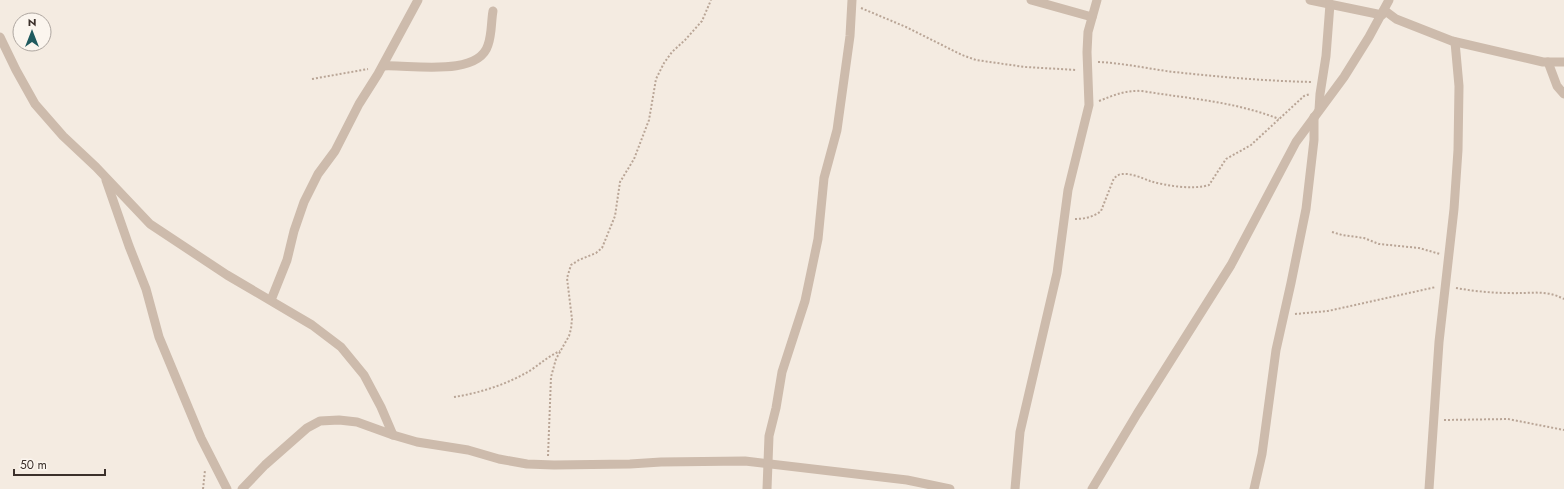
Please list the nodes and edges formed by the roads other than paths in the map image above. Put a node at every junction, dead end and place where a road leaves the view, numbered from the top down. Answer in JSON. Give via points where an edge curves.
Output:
{"nodes":[{"id":1,"x":418,"y":0,"type":"edge"},
{"id":2,"x":1031,"y":0,"type":"edge"},
{"id":3,"x":1097,"y":0,"type":"edge"},
{"id":4,"x":1310,"y":0,"type":"edge"},
{"id":5,"x":1389,"y":0,"type":"edge"},
{"id":6,"x":852,"y":1,"type":"edge"},
{"id":7,"x":1340,"y":3,"type":"edge"},
{"id":8,"x":1330,"y":4,"type":"junction"},
{"id":9,"x":493,"y":11,"type":"dead end"},
{"id":10,"x":1383,"y":12,"type":"junction"},
{"id":11,"x":1092,"y":17,"type":"junction"},
{"id":12,"x":0,"y":36,"type":"edge"},
{"id":13,"x":1455,"y":42,"type":"junction"},
{"id":14,"x":1548,"y":62,"type":"junction"},
{"id":15,"x":1564,"y":62,"type":"edge"},
{"id":16,"x":382,"y":67,"type":"junction"},
{"id":17,"x":1564,"y":94,"type":"edge"},
{"id":18,"x":1317,"y":114,"type":"junction"},
{"id":19,"x":105,"y":177,"type":"junction"},
{"id":20,"x":271,"y":300,"type":"junction"},
{"id":21,"x":393,"y":435,"type":"junction"},
{"id":22,"x":767,"y":464,"type":"junction"},
{"id":23,"x":227,"y":489,"type":"edge"},
{"id":24,"x":242,"y":489,"type":"edge"},
{"id":25,"x":767,"y":489,"type":"edge"},
{"id":26,"x":950,"y":489,"type":"edge"},
{"id":27,"x":1015,"y":489,"type":"edge"},
{"id":28,"x":1092,"y":489,"type":"edge"},
{"id":29,"x":1254,"y":489,"type":"edge"},
{"id":30,"x":1429,"y":489,"type":"edge"}],
"edges":[{"from":1,"to":16,"type":"street"},
{"from":2,"to":11,"type":"street"},
{"from":3,"to":11,"type":"street"},
{"from":4,"to":8,"type":"street"},
{"from":5,"to":10,"type":"street"},
{"from":6,"to":22,"type":"street","via":[[839,117],[824,178],[818,239],[805,301],[782,372],[769,436]]},
{"from":7,"to":8,"type":"street"},
{"from":7,"to":10,"type":"street"},
{"from":8,"to":18,"type":"street","via":[[1326,56]]},
{"from":9,"to":16,"type":"street","via":[[488,46],[482,55],[474,60],[460,65],[432,68],[399,65]]},
{"from":10,"to":13,"type":"street"},
{"from":10,"to":18,"type":"street","via":[[1344,77]]},
{"from":11,"to":27,"type":"street","via":[[1088,32],[1088,105],[1068,190],[1057,273],[1020,432]]},
{"from":12,"to":19,"type":"street","via":[[36,104],[62,136]]},
{"from":13,"to":14,"type":"street"},
{"from":13,"to":30,"type":"street","via":[[1459,86],[1458,150],[1454,209],[1438,342]]},
{"from":14,"to":15,"type":"street"},
{"from":14,"to":17,"type":"street"},
{"from":16,"to":20,"type":"street","via":[[304,202],[287,260]]},
{"from":18,"to":28,"type":"street","via":[[1296,142],[1232,265]]},
{"from":18,"to":29,"type":"street","via":[[1306,209],[1276,350],[1262,454]]},
{"from":19,"to":20,"type":"street","via":[[150,224],[195,255]]},
{"from":19,"to":23,"type":"street","via":[[146,289],[172,370],[201,438]]},
{"from":20,"to":21,"type":"street","via":[[312,325],[341,347],[364,375]]},
{"from":21,"to":22,"type":"street","via":[[528,464],[722,461]]},
{"from":21,"to":24,"type":"street","via":[[357,422],[320,421],[306,428]]},
{"from":22,"to":25,"type":"street"},
{"from":22,"to":26,"type":"street","via":[[907,480]]}]}
